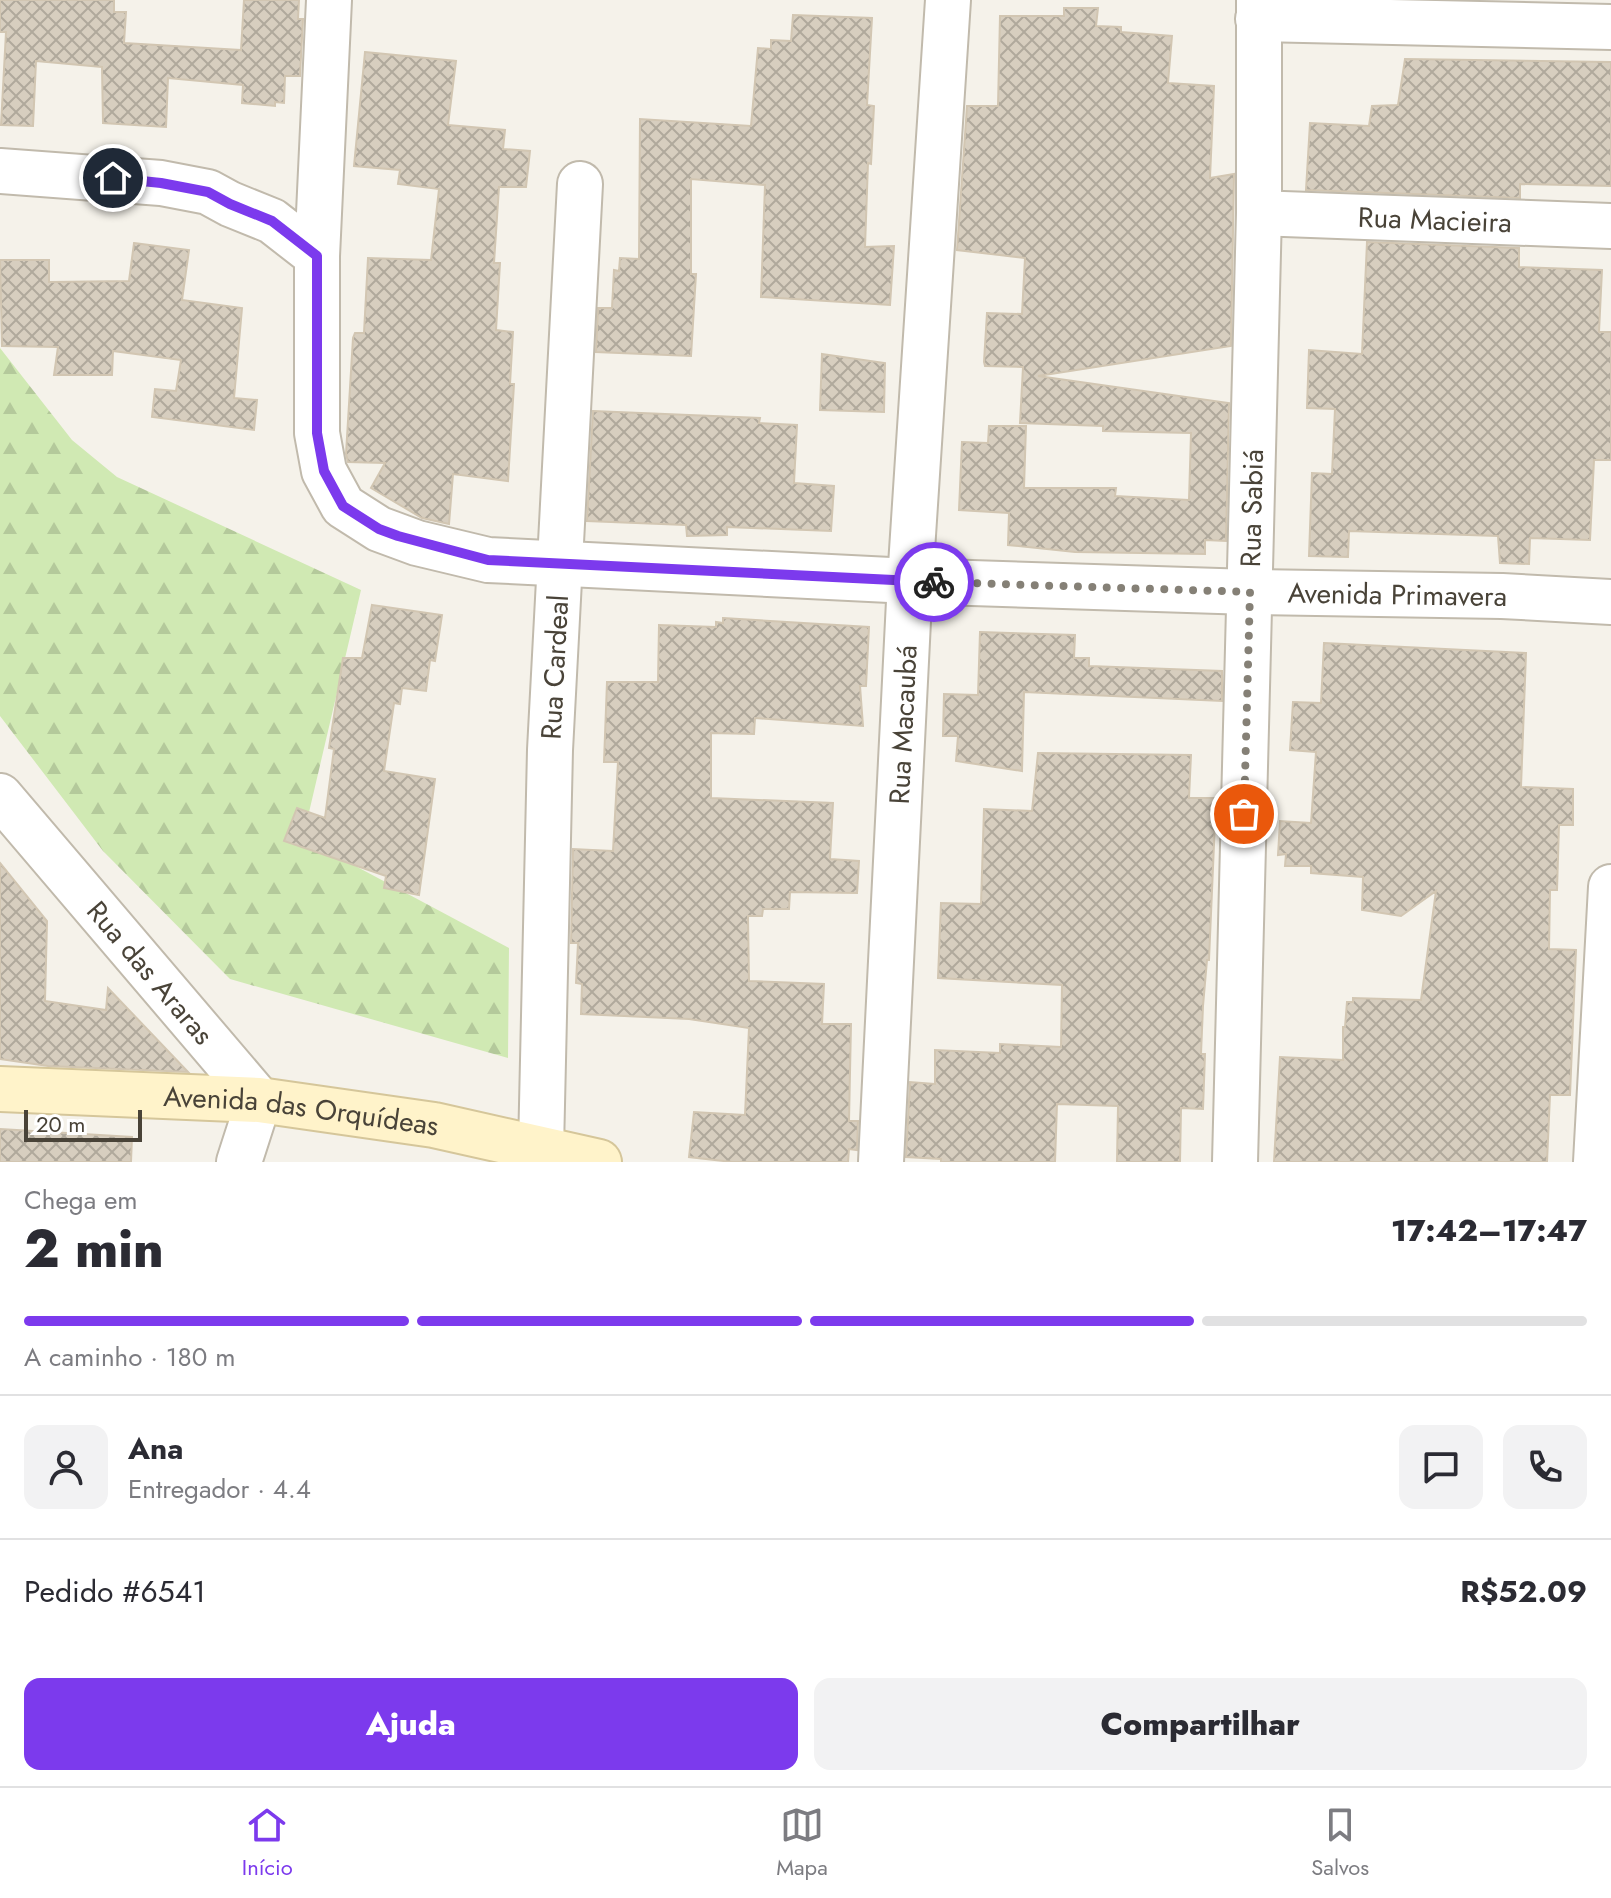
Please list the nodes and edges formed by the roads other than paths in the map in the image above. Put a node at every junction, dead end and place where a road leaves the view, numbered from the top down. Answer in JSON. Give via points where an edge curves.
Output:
{"nodes":[{"id":1,"x":329,"y":0,"type":"edge"},
{"id":2,"x":948,"y":0,"type":"edge"},
{"id":3,"x":1259,"y":9,"type":"edge"},
{"id":4,"x":1611,"y":27,"type":"edge"},
{"id":5,"x":0,"y":171,"type":"edge"},
{"id":6,"x":580,"y":184,"type":"dead end"},
{"id":7,"x":1259,"y":213,"type":"junction"},
{"id":8,"x":1611,"y":226,"type":"edge"},
{"id":9,"x":317,"y":256,"type":"junction"},
{"id":10,"x":559,"y":564,"type":"junction"},
{"id":11,"x":910,"y":581,"type":"junction"},
{"id":12,"x":1250,"y":592,"type":"junction"},
{"id":13,"x":1611,"y":602,"type":"edge"},
{"id":14,"x":0,"y":796,"type":"edge"},
{"id":15,"x":1611,"y":887,"type":"edge"},
{"id":16,"x":0,"y":1089,"type":"edge"},
{"id":17,"x":259,"y":1100,"type":"junction"},
{"id":18,"x":541,"y":1149,"type":"junction"},
{"id":19,"x":239,"y":1162,"type":"edge"},
{"id":20,"x":599,"y":1162,"type":"edge"},
{"id":21,"x":881,"y":1162,"type":"edge"},
{"id":22,"x":1235,"y":1162,"type":"edge"},
{"id":23,"x":1596,"y":1162,"type":"edge"}],
"edges":[{"from":1,"to":9,"type":"street","name":"Avenida Primavera"},
{"from":2,"to":11,"type":"street","name":"Rua Macaubá"},
{"from":3,"to":4,"type":"street"},
{"from":3,"to":7,"type":"street","name":"Rua Sabiá"},
{"from":5,"to":9,"type":"street","via":[[161,183],[208,192],[272,221]]},
{"from":6,"to":10,"type":"street","name":"Rua Cardeal"},
{"from":7,"to":8,"type":"street","name":"Rua Macieira"},
{"from":7,"to":12,"type":"street","name":"Rua Sabiá"},
{"from":9,"to":10,"type":"street","name":"Avenida Primavera","via":[[316,409],[324,471],[343,506],[379,529],[417,543],[488,560]]},
{"from":10,"to":11,"type":"street","name":"Avenida Primavera"},
{"from":10,"to":18,"type":"street","name":"Rua Cardeal"},
{"from":11,"to":12,"type":"street","name":"Avenida Primavera"},
{"from":11,"to":21,"type":"street","name":"Rua Macaubá"},
{"from":12,"to":13,"type":"street","name":"Avenida Primavera"},
{"from":12,"to":22,"type":"street","name":"Rua Sabiá"},
{"from":14,"to":17,"type":"street","name":"Rua das Araras"},
{"from":15,"to":23,"type":"street"},
{"from":16,"to":17,"type":"street","name":"Avenida das Orquídeas"},
{"from":17,"to":18,"type":"street","name":"Avenida das Orquídeas","via":[[434,1125]]},
{"from":17,"to":19,"type":"street"},
{"from":18,"to":20,"type":"street","name":"Avenida das Orquídeas"}]}
